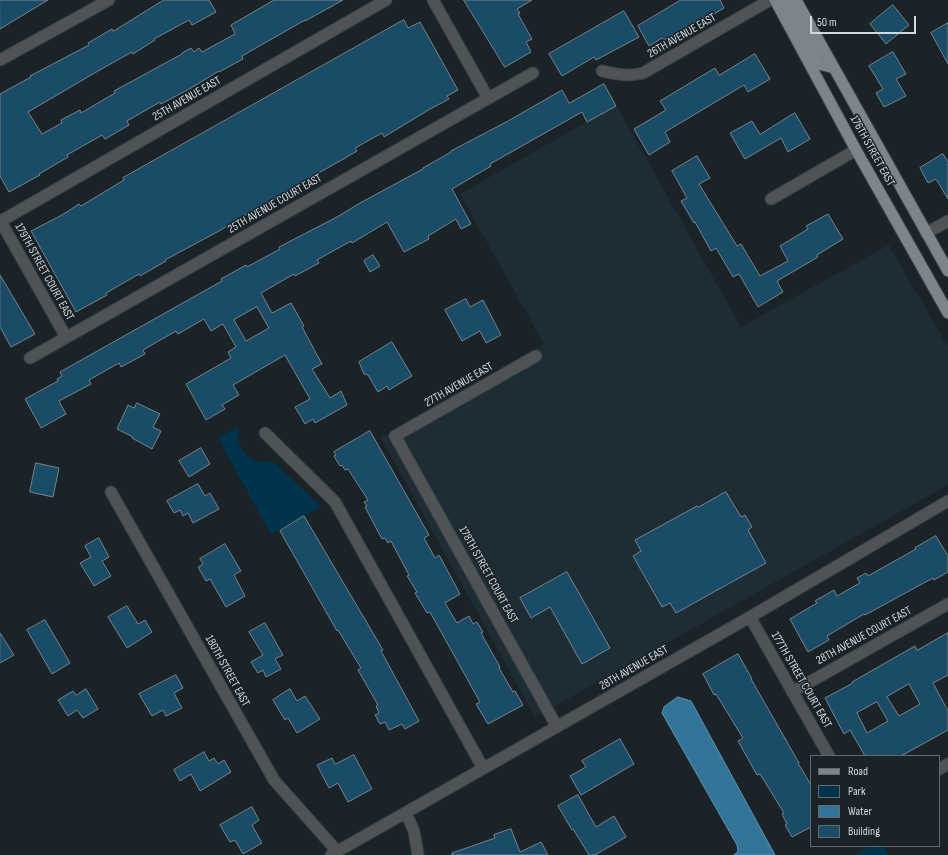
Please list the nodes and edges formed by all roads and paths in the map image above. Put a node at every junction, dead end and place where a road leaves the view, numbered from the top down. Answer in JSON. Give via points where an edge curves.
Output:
{"nodes":[{"id":1,"x":109,"y":0,"type":"edge"},
{"id":2,"x":386,"y":0,"type":"edge"},
{"id":3,"x":433,"y":0,"type":"edge"},
{"id":4,"x":770,"y":0,"type":"edge"},
{"id":5,"x":775,"y":0,"type":"edge"},
{"id":6,"x":785,"y":0,"type":"edge"},
{"id":7,"x":796,"y":0,"type":"edge"},
{"id":8,"x":0,"y":60,"type":"edge"},
{"id":9,"x":834,"y":68,"type":"junction"},
{"id":10,"x":602,"y":71,"type":"dead end"},
{"id":11,"x":533,"y":73,"type":"dead end"},
{"id":12,"x":488,"y":98,"type":"junction"},
{"id":13,"x":856,"y":150,"type":"junction"},
{"id":14,"x":771,"y":199,"type":"dead end"},
{"id":15,"x":0,"y":220,"type":"edge"},
{"id":16,"x":948,"y":221,"type":"edge"},
{"id":17,"x":926,"y":233,"type":"junction"},
{"id":18,"x":948,"y":271,"type":"edge"},
{"id":19,"x":948,"y":313,"type":"edge"},
{"id":20,"x":66,"y":338,"type":"junction"},
{"id":21,"x":536,"y":356,"type":"dead end"},
{"id":22,"x":30,"y":358,"type":"dead end"},
{"id":23,"x":265,"y":433,"type":"dead end"},
{"id":24,"x":395,"y":436,"type":"joint"},
{"id":25,"x":111,"y":492,"type":"dead end"},
{"id":26,"x":948,"y":501,"type":"edge"},
{"id":27,"x":948,"y":604,"type":"edge"},
{"id":28,"x":750,"y":617,"type":"junction"},
{"id":29,"x":792,"y":692,"type":"junction"},
{"id":30,"x":557,"y":727,"type":"junction"},
{"id":31,"x":828,"y":755,"type":"edge"},
{"id":32,"x":483,"y":768,"type":"junction"},
{"id":33,"x":406,"y":813,"type":"junction"},
{"id":34,"x":334,"y":853,"type":"edge"},
{"id":35,"x":418,"y":855,"type":"edge"}],
"edges":[{"from":1,"to":8,"type":"street"},
{"from":2,"to":15,"type":"street","name":"25TH AVENUE EAST"},
{"from":3,"to":12,"type":"street"},
{"from":4,"to":10,"type":"street","name":"26TH AVENUE EAST","via":[[643,73],[633,76]]},
{"from":5,"to":13,"type":"main road","name":"176TH STREET EAST"},
{"from":6,"to":9,"type":"main road","via":[[819,64]]},
{"from":7,"to":9,"type":"main road","name":"176TH STREET EAST"},
{"from":9,"to":17,"type":"main road","name":"176TH STREET EAST"},
{"from":11,"to":12,"type":"street","name":"25TH AVENUE COURT EAST"},
{"from":12,"to":20,"type":"street","name":"25TH AVENUE COURT EAST"},
{"from":13,"to":14,"type":"street"},
{"from":13,"to":19,"type":"main road","name":"176TH STREET EAST"},
{"from":15,"to":20,"type":"street","name":"179TH STREET COURT EAST"},
{"from":16,"to":17,"type":"street"},
{"from":17,"to":18,"type":"main road","name":"176TH STREET EAST"},
{"from":20,"to":22,"type":"street","name":"25TH AVENUE COURT EAST"},
{"from":21,"to":24,"type":"street","name":"27TH AVENUE EAST"},
{"from":23,"to":32,"type":"street","via":[[335,502]]},
{"from":24,"to":30,"type":"street","name":"178TH STREET COURT EAST"},
{"from":25,"to":34,"type":"street","name":"180TH STREET EAST","via":[[274,780]]},
{"from":26,"to":28,"type":"street","name":"28TH AVENUE EAST"},
{"from":27,"to":29,"type":"street","name":"28TH AVENUE COURT EAST"},
{"from":28,"to":29,"type":"street","name":"177TH STREET COURT EAST"},
{"from":28,"to":30,"type":"street","name":"28TH AVENUE EAST"},
{"from":29,"to":31,"type":"street","name":"177TH STREET COURT EAST"},
{"from":30,"to":32,"type":"street","name":"28TH AVENUE EAST"},
{"from":32,"to":33,"type":"street","name":"28TH AVENUE EAST"},
{"from":33,"to":34,"type":"street","name":"28TH AVENUE EAST"},
{"from":33,"to":35,"type":"street","via":[[414,831]]}]}
